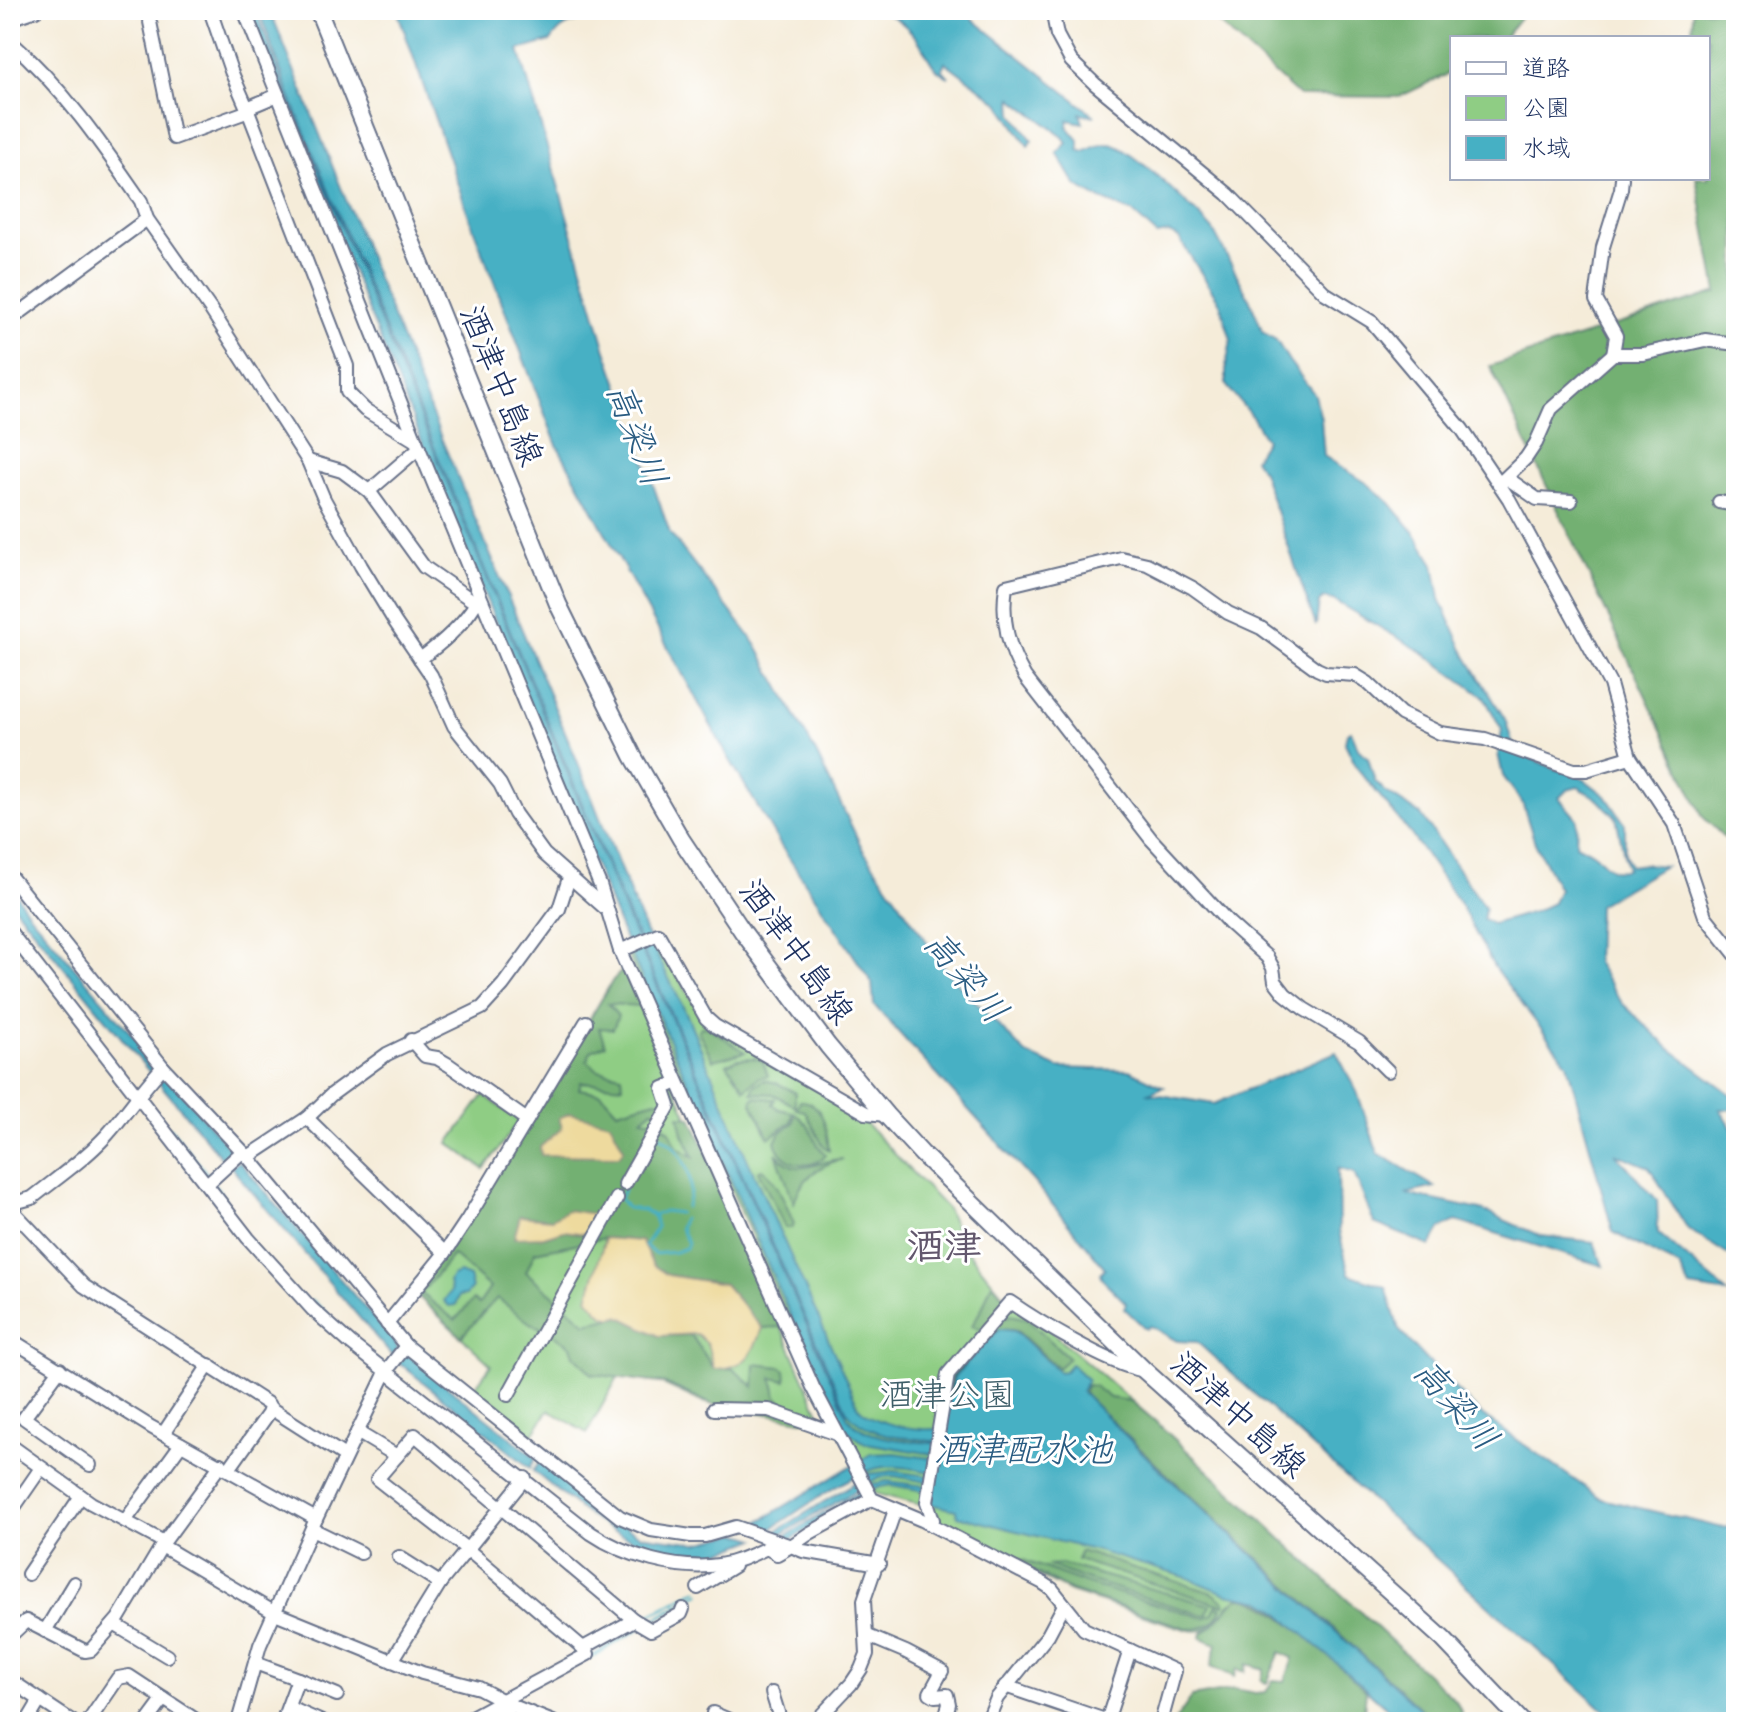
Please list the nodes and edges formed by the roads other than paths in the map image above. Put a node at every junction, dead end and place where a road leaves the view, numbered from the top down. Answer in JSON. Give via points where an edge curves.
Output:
{"nodes":[{"id":1,"x":36,"y":10,"type":"edge"},
{"id":2,"x":210,"y":10,"type":"edge"},
{"id":3,"x":244,"y":10,"type":"edge"},
{"id":4,"x":318,"y":10,"type":"edge"},
{"id":5,"x":1052,"y":10,"type":"edge"},
{"id":6,"x":10,"y":19,"type":"edge"},
{"id":7,"x":150,"y":22,"type":"dead end"},
{"id":8,"x":10,"y":41,"type":"edge"},
{"id":9,"x":278,"y":95,"type":"junction"},
{"id":10,"x":248,"y":109,"type":"junction"},
{"id":11,"x":1622,"y":180,"type":"edge"},
{"id":12,"x":147,"y":219,"type":"junction"},
{"id":13,"x":10,"y":320,"type":"edge"},
{"id":14,"x":1736,"y":344,"type":"edge"},
{"id":15,"x":1613,"y":354,"type":"junction"},
{"id":16,"x":417,"y":445,"type":"junction"},
{"id":17,"x":308,"y":461,"type":"junction"},
{"id":18,"x":1503,"y":481,"type":"junction"},
{"id":19,"x":369,"y":491,"type":"junction"},
{"id":20,"x":1571,"y":501,"type":"dead end"},
{"id":21,"x":1719,"y":502,"type":"dead end"},
{"id":22,"x":1736,"y":505,"type":"edge"},
{"id":23,"x":479,"y":602,"type":"junction"},
{"id":24,"x":420,"y":659,"type":"junction"},
{"id":25,"x":1630,"y":757,"type":"junction"},
{"id":26,"x":10,"y":876,"type":"edge"},
{"id":27,"x":569,"y":878,"type":"junction"},
{"id":28,"x":606,"y":909,"type":"junction"},
{"id":29,"x":10,"y":932,"type":"edge"},
{"id":30,"x":623,"y":949,"type":"junction"},
{"id":31,"x":1736,"y":955,"type":"edge"},
{"id":32,"x":586,"y":1022,"type":"dead end"},
{"id":33,"x":411,"y":1040,"type":"junction"},
{"id":34,"x":163,"y":1067,"type":"junction"},
{"id":35,"x":1388,"y":1071,"type":"dead end"},
{"id":36,"x":671,"y":1085,"type":"dead end"},
{"id":37,"x":138,"y":1094,"type":"junction"},
{"id":38,"x":886,"y":1115,"type":"junction"},
{"id":39,"x":307,"y":1118,"type":"junction"},
{"id":40,"x":527,"y":1120,"type":"junction"},
{"id":41,"x":242,"y":1156,"type":"junction"},
{"id":42,"x":207,"y":1184,"type":"junction"},
{"id":43,"x":625,"y":1184,"type":"dead end"},
{"id":44,"x":617,"y":1198,"type":"dead end"},
{"id":45,"x":10,"y":1200,"type":"edge"},
{"id":46,"x":10,"y":1208,"type":"edge"},
{"id":47,"x":445,"y":1253,"type":"junction"},
{"id":48,"x":387,"y":1324,"type":"junction"},
{"id":49,"x":10,"y":1339,"type":"edge"},
{"id":50,"x":405,"y":1347,"type":"junction"},
{"id":51,"x":209,"y":1365,"type":"junction"},
{"id":52,"x":388,"y":1368,"type":"junction"},
{"id":53,"x":60,"y":1369,"type":"junction"},
{"id":54,"x":1144,"y":1370,"type":"junction"},
{"id":55,"x":508,"y":1395,"type":"dead end"},
{"id":56,"x":270,"y":1408,"type":"junction"},
{"id":57,"x":714,"y":1409,"type":"dead end"},
{"id":58,"x":357,"y":1432,"type":"junction"},
{"id":59,"x":163,"y":1434,"type":"junction"},
{"id":60,"x":837,"y":1434,"type":"junction"},
{"id":61,"x":181,"y":1444,"type":"junction"},
{"id":62,"x":10,"y":1445,"type":"edge"},
{"id":63,"x":345,"y":1456,"type":"junction"},
{"id":64,"x":397,"y":1456,"type":"junction"},
{"id":65,"x":90,"y":1465,"type":"dead end"},
{"id":66,"x":225,"y":1467,"type":"junction"},
{"id":67,"x":41,"y":1468,"type":"junction"},
{"id":68,"x":525,"y":1478,"type":"junction"},
{"id":69,"x":81,"y":1496,"type":"junction"},
{"id":70,"x":871,"y":1497,"type":"junction"},
{"id":71,"x":504,"y":1507,"type":"junction"},
{"id":72,"x":895,"y":1510,"type":"junction"},
{"id":73,"x":10,"y":1513,"type":"edge"},
{"id":74,"x":933,"y":1520,"type":"dead end"},
{"id":75,"x":125,"y":1521,"type":"junction"},
{"id":76,"x":314,"y":1524,"type":"junction"},
{"id":77,"x":163,"y":1544,"type":"junction"},
{"id":78,"x":780,"y":1548,"type":"junction"},
{"id":79,"x":468,"y":1550,"type":"junction"},
{"id":80,"x":361,"y":1553,"type":"dead end"},
{"id":81,"x":754,"y":1554,"type":"junction"},
{"id":82,"x":399,"y":1557,"type":"dead end"},
{"id":83,"x":879,"y":1564,"type":"junction"},
{"id":84,"x":28,"y":1574,"type":"dead end"},
{"id":85,"x":74,"y":1583,"type":"dead end"},
{"id":86,"x":440,"y":1583,"type":"junction"},
{"id":87,"x":698,"y":1588,"type":"dead end"},
{"id":88,"x":1064,"y":1605,"type":"junction"},
{"id":89,"x":683,"y":1609,"type":"dead end"},
{"id":90,"x":275,"y":1613,"type":"junction"},
{"id":91,"x":634,"y":1620,"type":"junction"},
{"id":92,"x":114,"y":1624,"type":"junction"},
{"id":93,"x":45,"y":1631,"type":"junction"},
{"id":94,"x":10,"y":1636,"type":"edge"},
{"id":95,"x":868,"y":1636,"type":"junction"},
{"id":96,"x":1130,"y":1650,"type":"junction"},
{"id":97,"x":1454,"y":1650,"type":"junction"},
{"id":98,"x":585,"y":1651,"type":"junction"},
{"id":99,"x":167,"y":1656,"type":"dead end"},
{"id":100,"x":392,"y":1661,"type":"junction"},
{"id":101,"x":255,"y":1663,"type":"junction"},
{"id":102,"x":298,"y":1679,"type":"junction"},
{"id":103,"x":10,"y":1680,"type":"edge"},
{"id":104,"x":1005,"y":1686,"type":"junction"},
{"id":105,"x":772,"y":1693,"type":"dead end"},
{"id":106,"x":337,"y":1695,"type":"dead end"},
{"id":107,"x":164,"y":1699,"type":"junction"},
{"id":108,"x":40,"y":1700,"type":"junction"},
{"id":109,"x":507,"y":1703,"type":"junction"},
{"id":110,"x":288,"y":1707,"type":"junction"},
{"id":111,"x":713,"y":1713,"type":"dead end"},
{"id":112,"x":548,"y":1721,"type":"edge"},
{"id":113,"x":1109,"y":1721,"type":"edge"},
{"id":114,"x":27,"y":1722,"type":"edge"},
{"id":115,"x":73,"y":1722,"type":"edge"},
{"id":116,"x":88,"y":1722,"type":"edge"},
{"id":117,"x":147,"y":1722,"type":"edge"},
{"id":118,"x":199,"y":1722,"type":"edge"},
{"id":119,"x":238,"y":1722,"type":"edge"},
{"id":120,"x":282,"y":1722,"type":"edge"},
{"id":121,"x":322,"y":1722,"type":"edge"},
{"id":122,"x":462,"y":1722,"type":"edge"},
{"id":123,"x":484,"y":1722,"type":"edge"},
{"id":124,"x":734,"y":1722,"type":"edge"},
{"id":125,"x":781,"y":1722,"type":"edge"},
{"id":126,"x":815,"y":1722,"type":"edge"},
{"id":127,"x":944,"y":1722,"type":"edge"},
{"id":128,"x":987,"y":1722,"type":"edge"},
{"id":129,"x":1161,"y":1722,"type":"edge"},
{"id":130,"x":1522,"y":1722,"type":"edge"},
{"id":131,"x":1537,"y":1722,"type":"edge"}],
"edges":[{"from":1,"to":6,"type":"street"},
{"from":2,"to":10,"type":"street"},
{"from":3,"to":9,"type":"street"},
{"from":4,"to":38,"type":"main road","name":"酒津中島線","via":[[558,604],[611,714],[681,839],[743,932]]},
{"from":5,"to":18,"type":"street","via":[[1057,35],[1071,61],[1228,194],[1325,293],[1372,322]]},
{"from":7,"to":10,"type":"street","via":[[174,138]]},
{"from":8,"to":12,"type":"street","via":[[71,103],[141,201]]},
{"from":9,"to":10,"type":"street"},
{"from":9,"to":16,"type":"street"},
{"from":10,"to":16,"type":"street","via":[[347,366],[347,392]]},
{"from":11,"to":15,"type":"street","via":[[1603,247],[1596,300],[1616,336]]},
{"from":12,"to":13,"type":"street"},
{"from":12,"to":17,"type":"street"},
{"from":14,"to":15,"type":"street","via":[[1705,340],[1643,354]]},
{"from":15,"to":18,"type":"street","via":[[1551,409],[1536,443]]},
{"from":16,"to":19,"type":"street"},
{"from":16,"to":23,"type":"street"},
{"from":17,"to":19,"type":"street","via":[[342,471]]},
{"from":17,"to":24,"type":"street","via":[[361,566]]},
{"from":18,"to":20,"type":"street","via":[[1537,499]]},
{"from":18,"to":25,"type":"street","via":[[1610,684]]},
{"from":19,"to":23,"type":"street","via":[[424,567]]},
{"from":21,"to":22,"type":"street"},
{"from":23,"to":24,"type":"street"},
{"from":23,"to":28,"type":"street"},
{"from":24,"to":27,"type":"street","via":[[454,726],[500,784],[544,854]]},
{"from":25,"to":31,"type":"street","via":[[1674,824],[1705,916]]},
{"from":25,"to":35,"type":"street","via":[[1574,770],[1485,739],[1440,733],[1401,714],[1355,675],[1317,669],[1261,628],[1147,564],[1121,558],[1006,586],[1003,621],[1025,677],[1151,839],[1267,957],[1285,994],[1359,1042]]},
{"from":26,"to":34,"type":"street"},
{"from":27,"to":28,"type":"street"},
{"from":27,"to":33,"type":"street","via":[[559,909],[482,1008]]},
{"from":28,"to":30,"type":"street"},
{"from":29,"to":37,"type":"street"},
{"from":30,"to":38,"type":"street","via":[[654,934],[662,937],[715,1026],[866,1113]]},
{"from":30,"to":60,"type":"street"},
{"from":32,"to":40,"type":"street"},
{"from":33,"to":39,"type":"street"},
{"from":33,"to":40,"type":"street","via":[[425,1056],[449,1065]]},
{"from":34,"to":37,"type":"street"},
{"from":34,"to":41,"type":"street"},
{"from":36,"to":43,"type":"street","via":[[663,1088],[669,1106]]},
{"from":37,"to":42,"type":"street"},
{"from":37,"to":45,"type":"street","via":[[94,1147],[32,1198]]},
{"from":38,"to":54,"type":"main road","name":"酒津中島線"},
{"from":39,"to":41,"type":"street"},
{"from":39,"to":47,"type":"street"},
{"from":40,"to":47,"type":"street"},
{"from":41,"to":42,"type":"street"},
{"from":41,"to":48,"type":"street"},
{"from":42,"to":52,"type":"street","via":[[312,1309]]},
{"from":44,"to":55,"type":"street"},
{"from":46,"to":51,"type":"street","via":[[84,1286]]},
{"from":47,"to":48,"type":"street"},
{"from":48,"to":50,"type":"street"},
{"from":49,"to":53,"type":"street"},
{"from":50,"to":52,"type":"street"},
{"from":50,"to":78,"type":"street","via":[[620,1517],[637,1526],[691,1536],[736,1527]]},
{"from":51,"to":56,"type":"street"},
{"from":51,"to":59,"type":"street"},
{"from":52,"to":58,"type":"street"},
{"from":52,"to":68,"type":"street"},
{"from":53,"to":59,"type":"street"},
{"from":53,"to":65,"type":"street","via":[[24,1418]]},
{"from":54,"to":74,"type":"street","via":[[1096,1351],[1010,1302],[950,1370],[927,1502]]},
{"from":54,"to":97,"type":"main road","name":"酒津中島線"},
{"from":56,"to":63,"type":"street"},
{"from":56,"to":66,"type":"street"},
{"from":57,"to":60,"type":"street","via":[[769,1410]]},
{"from":58,"to":63,"type":"street"},
{"from":58,"to":64,"type":"street"},
{"from":59,"to":61,"type":"street"},
{"from":60,"to":70,"type":"street"},
{"from":61,"to":66,"type":"street"},
{"from":61,"to":75,"type":"street"},
{"from":62,"to":67,"type":"street"},
{"from":63,"to":76,"type":"street"},
{"from":64,"to":71,"type":"street","via":[[415,1435]]},
{"from":64,"to":79,"type":"street","via":[[377,1479]]},
{"from":66,"to":76,"type":"street"},
{"from":66,"to":77,"type":"street"},
{"from":67,"to":69,"type":"street"},
{"from":67,"to":73,"type":"street"},
{"from":68,"to":71,"type":"street"},
{"from":68,"to":81,"type":"street","via":[[591,1533],[627,1554],[700,1566],[733,1563]]},
{"from":69,"to":75,"type":"street"},
{"from":69,"to":84,"type":"street"},
{"from":70,"to":72,"type":"street"},
{"from":70,"to":78,"type":"street"},
{"from":71,"to":79,"type":"street"},
{"from":71,"to":91,"type":"street"},
{"from":72,"to":83,"type":"street"},
{"from":72,"to":88,"type":"street","via":[[1043,1583]]},
{"from":75,"to":77,"type":"street"},
{"from":76,"to":80,"type":"street"},
{"from":76,"to":90,"type":"street"},
{"from":77,"to":90,"type":"street"},
{"from":77,"to":92,"type":"street"},
{"from":78,"to":81,"type":"street"},
{"from":78,"to":83,"type":"street"},
{"from":79,"to":86,"type":"street"},
{"from":79,"to":98,"type":"street"},
{"from":81,"to":87,"type":"street"},
{"from":82,"to":86,"type":"street"},
{"from":83,"to":95,"type":"street","via":[[864,1600]]},
{"from":85,"to":93,"type":"street"},
{"from":86,"to":100,"type":"street"},
{"from":88,"to":96,"type":"street","via":[[1084,1629]]},
{"from":88,"to":104,"type":"street","via":[[1048,1635]]},
{"from":89,"to":91,"type":"street","via":[[651,1630]]},
{"from":90,"to":100,"type":"street"},
{"from":90,"to":101,"type":"street"},
{"from":91,"to":98,"type":"street"},
{"from":92,"to":93,"type":"street","via":[[85,1651]]},
{"from":92,"to":99,"type":"street"},
{"from":93,"to":94,"type":"street","via":[[26,1621]]},
{"from":95,"to":126,"type":"street","via":[[861,1669]]},
{"from":95,"to":127,"type":"street","via":[[942,1671],[930,1693],[947,1695]]},
{"from":96,"to":113,"type":"street"},
{"from":96,"to":129,"type":"street","via":[[1175,1671]]},
{"from":97,"to":130,"type":"main road","name":"酒津中島線"},
{"from":97,"to":131,"type":"main road"},
{"from":98,"to":109,"type":"street"},
{"from":100,"to":109,"type":"street","via":[[479,1688]]},
{"from":101,"to":102,"type":"street"},
{"from":101,"to":119,"type":"street"},
{"from":102,"to":106,"type":"street"},
{"from":102,"to":110,"type":"street"},
{"from":103,"to":108,"type":"street"},
{"from":104,"to":113,"type":"street"},
{"from":104,"to":128,"type":"street"},
{"from":105,"to":125,"type":"street"},
{"from":107,"to":116,"type":"street","via":[[129,1676],[118,1678]]},
{"from":107,"to":117,"type":"street"},
{"from":107,"to":118,"type":"street"},
{"from":108,"to":114,"type":"street"},
{"from":108,"to":115,"type":"street"},
{"from":109,"to":112,"type":"street"},
{"from":109,"to":122,"type":"street"},
{"from":109,"to":123,"type":"street"},
{"from":110,"to":120,"type":"street"},
{"from":110,"to":121,"type":"street"},
{"from":111,"to":124,"type":"street"}]}
